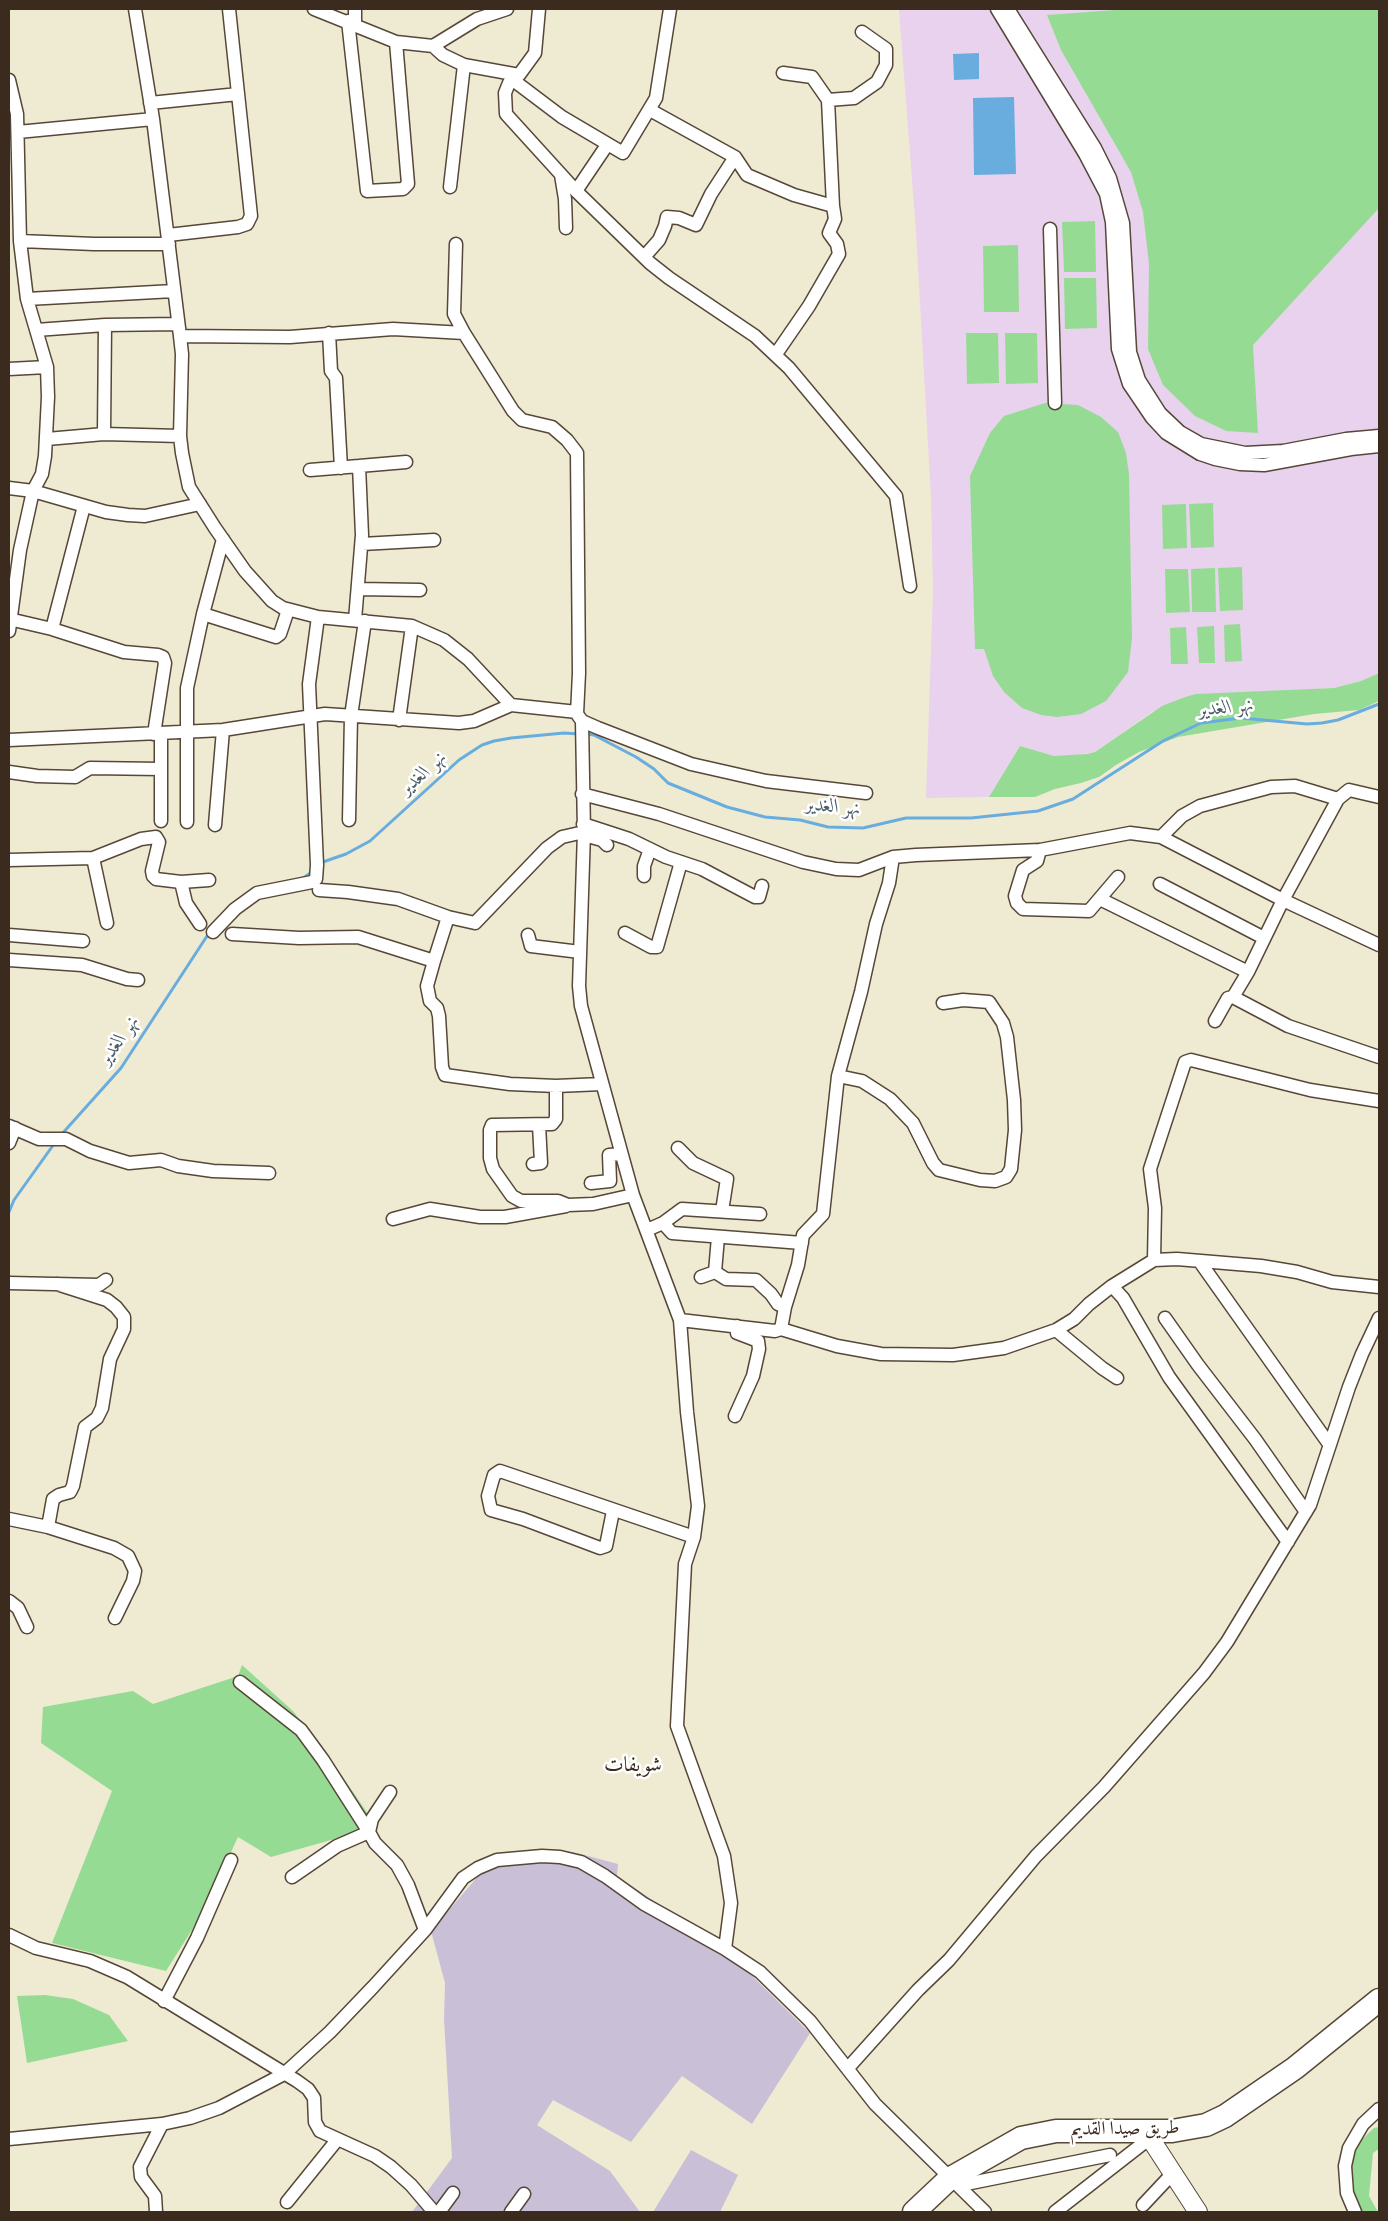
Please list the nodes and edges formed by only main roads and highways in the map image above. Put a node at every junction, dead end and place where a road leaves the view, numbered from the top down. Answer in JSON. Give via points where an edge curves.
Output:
{"nodes":[{"id":1,"x":1379,"y":2000,"type":"edge"},
{"id":2,"x":914,"y":2212,"type":"edge"}],
"edges":[{"from":1,"to":2,"type":"highway","name":"طريق صيدا القديم","via":[[1295,2068],[1225,2116],[1206,2125],[1149,2135],[1044,2131],[1006,2145],[950,2179]]}]}
